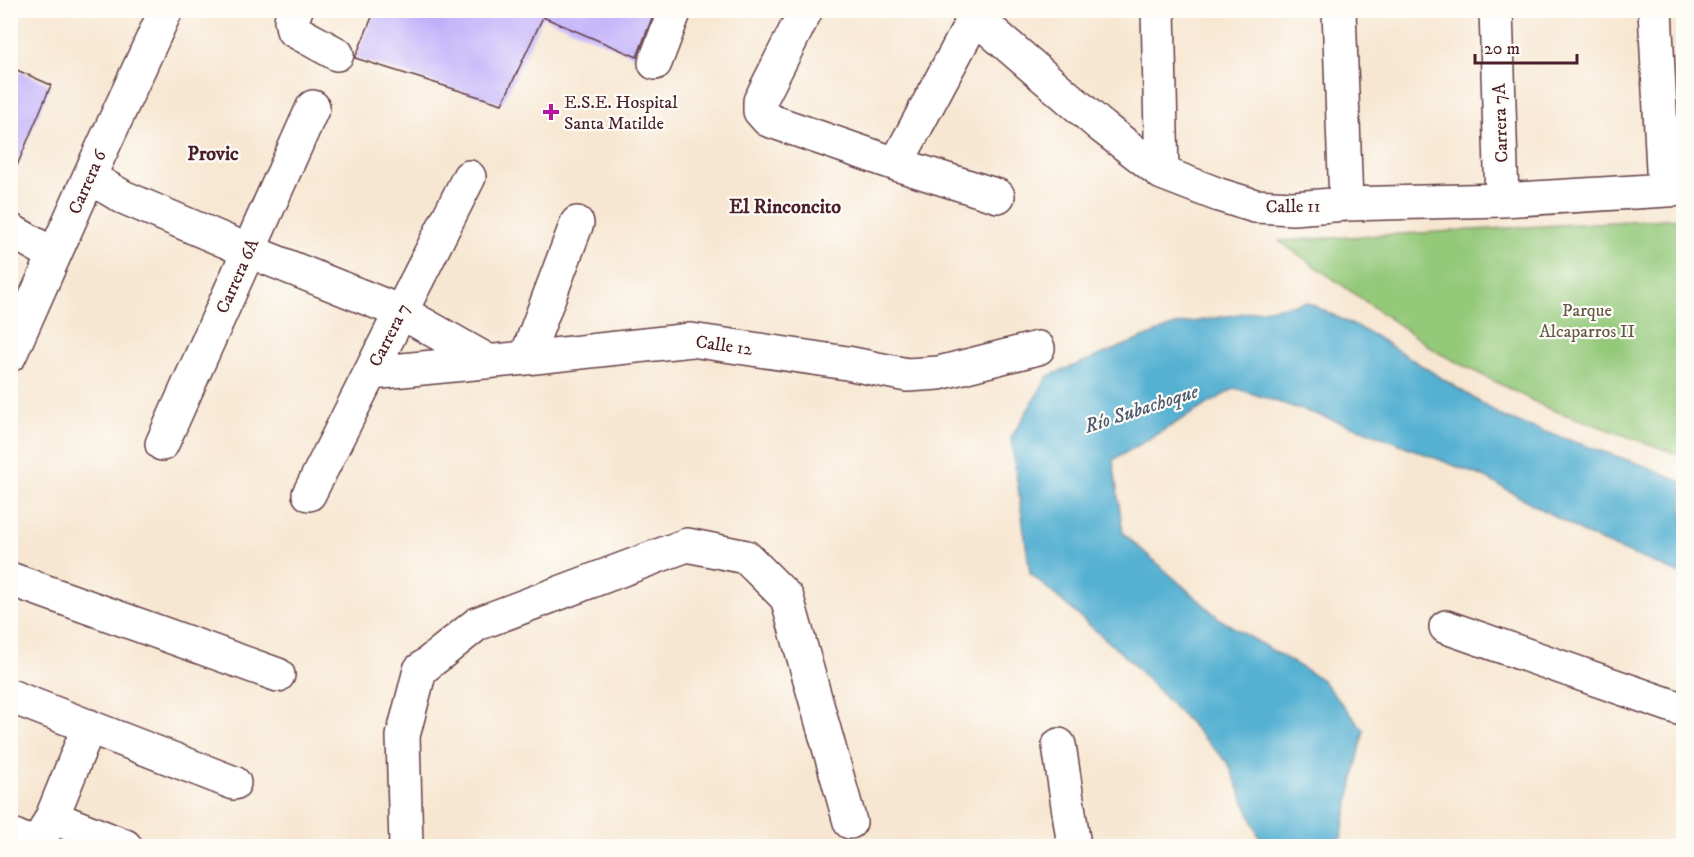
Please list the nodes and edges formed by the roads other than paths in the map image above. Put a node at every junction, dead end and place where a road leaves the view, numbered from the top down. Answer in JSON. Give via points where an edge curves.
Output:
{"nodes":[{"id":1,"x":166,"y":10,"type":"edge"},
{"id":2,"x":296,"y":10,"type":"edge"},
{"id":3,"x":675,"y":10,"type":"edge"},
{"id":4,"x":806,"y":10,"type":"edge"},
{"id":5,"x":1158,"y":10,"type":"edge"},
{"id":6,"x":1339,"y":10,"type":"edge"},
{"id":7,"x":1496,"y":10,"type":"edge"},
{"id":8,"x":1655,"y":10,"type":"edge"},
{"id":9,"x":972,"y":13,"type":"edge"},
{"id":10,"x":337,"y":54,"type":"dead end"},
{"id":11,"x":655,"y":63,"type":"dead end"},
{"id":12,"x":313,"y":107,"type":"dead end"},
{"id":13,"x":896,"y":164,"type":"junction"},
{"id":14,"x":1162,"y":172,"type":"junction"},
{"id":15,"x":89,"y":177,"type":"junction"},
{"id":16,"x":469,"y":177,"type":"dead end"},
{"id":17,"x":1674,"y":190,"type":"edge"},
{"id":18,"x":998,"y":196,"type":"dead end"},
{"id":19,"x":1502,"y":200,"type":"junction"},
{"id":20,"x":1346,"y":204,"type":"junction"},
{"id":21,"x":577,"y":223,"type":"dead end"},
{"id":22,"x":10,"y":230,"type":"edge"},
{"id":23,"x":249,"y":251,"type":"junction"},
{"id":24,"x":54,"y":255,"type":"junction"},
{"id":25,"x":401,"y":312,"type":"junction"},
{"id":26,"x":1038,"y":348,"type":"dead end"},
{"id":27,"x":10,"y":355,"type":"edge"},
{"id":28,"x":526,"y":358,"type":"junction"},
{"id":29,"x":488,"y":362,"type":"junction"},
{"id":30,"x":370,"y":372,"type":"junction"},
{"id":31,"x":162,"y":444,"type":"dead end"},
{"id":32,"x":309,"y":494,"type":"dead end"},
{"id":33,"x":10,"y":579,"type":"edge"},
{"id":34,"x":1446,"y":627,"type":"dead end"},
{"id":35,"x":278,"y":675,"type":"dead end"},
{"id":36,"x":10,"y":696,"type":"edge"},
{"id":37,"x":1683,"y":710,"type":"edge"},
{"id":38,"x":89,"y":726,"type":"junction"},
{"id":39,"x":1059,"y":744,"type":"dead end"},
{"id":40,"x":234,"y":783,"type":"dead end"},
{"id":41,"x":52,"y":817,"type":"junction"},
{"id":42,"x":850,"y":822,"type":"dead end"},
{"id":43,"x":10,"y":834,"type":"edge"},
{"id":44,"x":37,"y":846,"type":"edge"},
{"id":45,"x":125,"y":846,"type":"edge"},
{"id":46,"x":406,"y":846,"type":"edge"},
{"id":47,"x":1074,"y":846,"type":"edge"}],
"edges":[{"from":1,"to":15,"type":"street","name":"Carrera 6"},
{"from":2,"to":10,"type":"street","via":[[291,20],[293,30]]},
{"from":3,"to":11,"type":"street"},
{"from":4,"to":13,"type":"street","via":[[760,101],[760,111],[768,120]]},
{"from":5,"to":14,"type":"street"},
{"from":6,"to":20,"type":"street"},
{"from":7,"to":19,"type":"street","name":"Carrera 7A"},
{"from":8,"to":17,"type":"street"},
{"from":9,"to":13,"type":"street"},
{"from":9,"to":14,"type":"street","name":"Calle 11","via":[[1101,126]]},
{"from":12,"to":23,"type":"street","name":"Carrera 6A"},
{"from":13,"to":18,"type":"street"},
{"from":14,"to":20,"type":"street","name":"Calle 11","via":[[1255,206]]},
{"from":15,"to":23,"type":"street","via":[[123,197]]},
{"from":15,"to":24,"type":"street","name":"Carrera 6"},
{"from":16,"to":25,"type":"street","name":"Carrera 7"},
{"from":17,"to":19,"type":"street","name":"Calle 11"},
{"from":19,"to":20,"type":"street","name":"Calle 11"},
{"from":21,"to":28,"type":"street"},
{"from":22,"to":24,"type":"street"},
{"from":23,"to":25,"type":"street"},
{"from":23,"to":31,"type":"street","name":"Carrera 6A"},
{"from":24,"to":27,"type":"street","name":"Carrera 6"},
{"from":25,"to":29,"type":"street"},
{"from":25,"to":30,"type":"street","name":"Carrera 7"},
{"from":26,"to":28,"type":"street","name":"Calle 12","via":[[939,373],[907,375],[691,340]]},
{"from":28,"to":29,"type":"street","name":"Calle 12"},
{"from":29,"to":30,"type":"street","name":"Calle 12"},
{"from":30,"to":32,"type":"street","name":"Carrera 7"},
{"from":33,"to":35,"type":"street"},
{"from":34,"to":37,"type":"street"},
{"from":36,"to":38,"type":"street"},
{"from":38,"to":40,"type":"street"},
{"from":38,"to":41,"type":"street"},
{"from":39,"to":47,"type":"street"},
{"from":41,"to":44,"type":"street"},
{"from":41,"to":45,"type":"street"},
{"from":42,"to":46,"type":"street","via":[[787,598],[746,557],[687,545],[477,624],[420,670],[403,736]]},
{"from":43,"to":44,"type":"street"}]}
